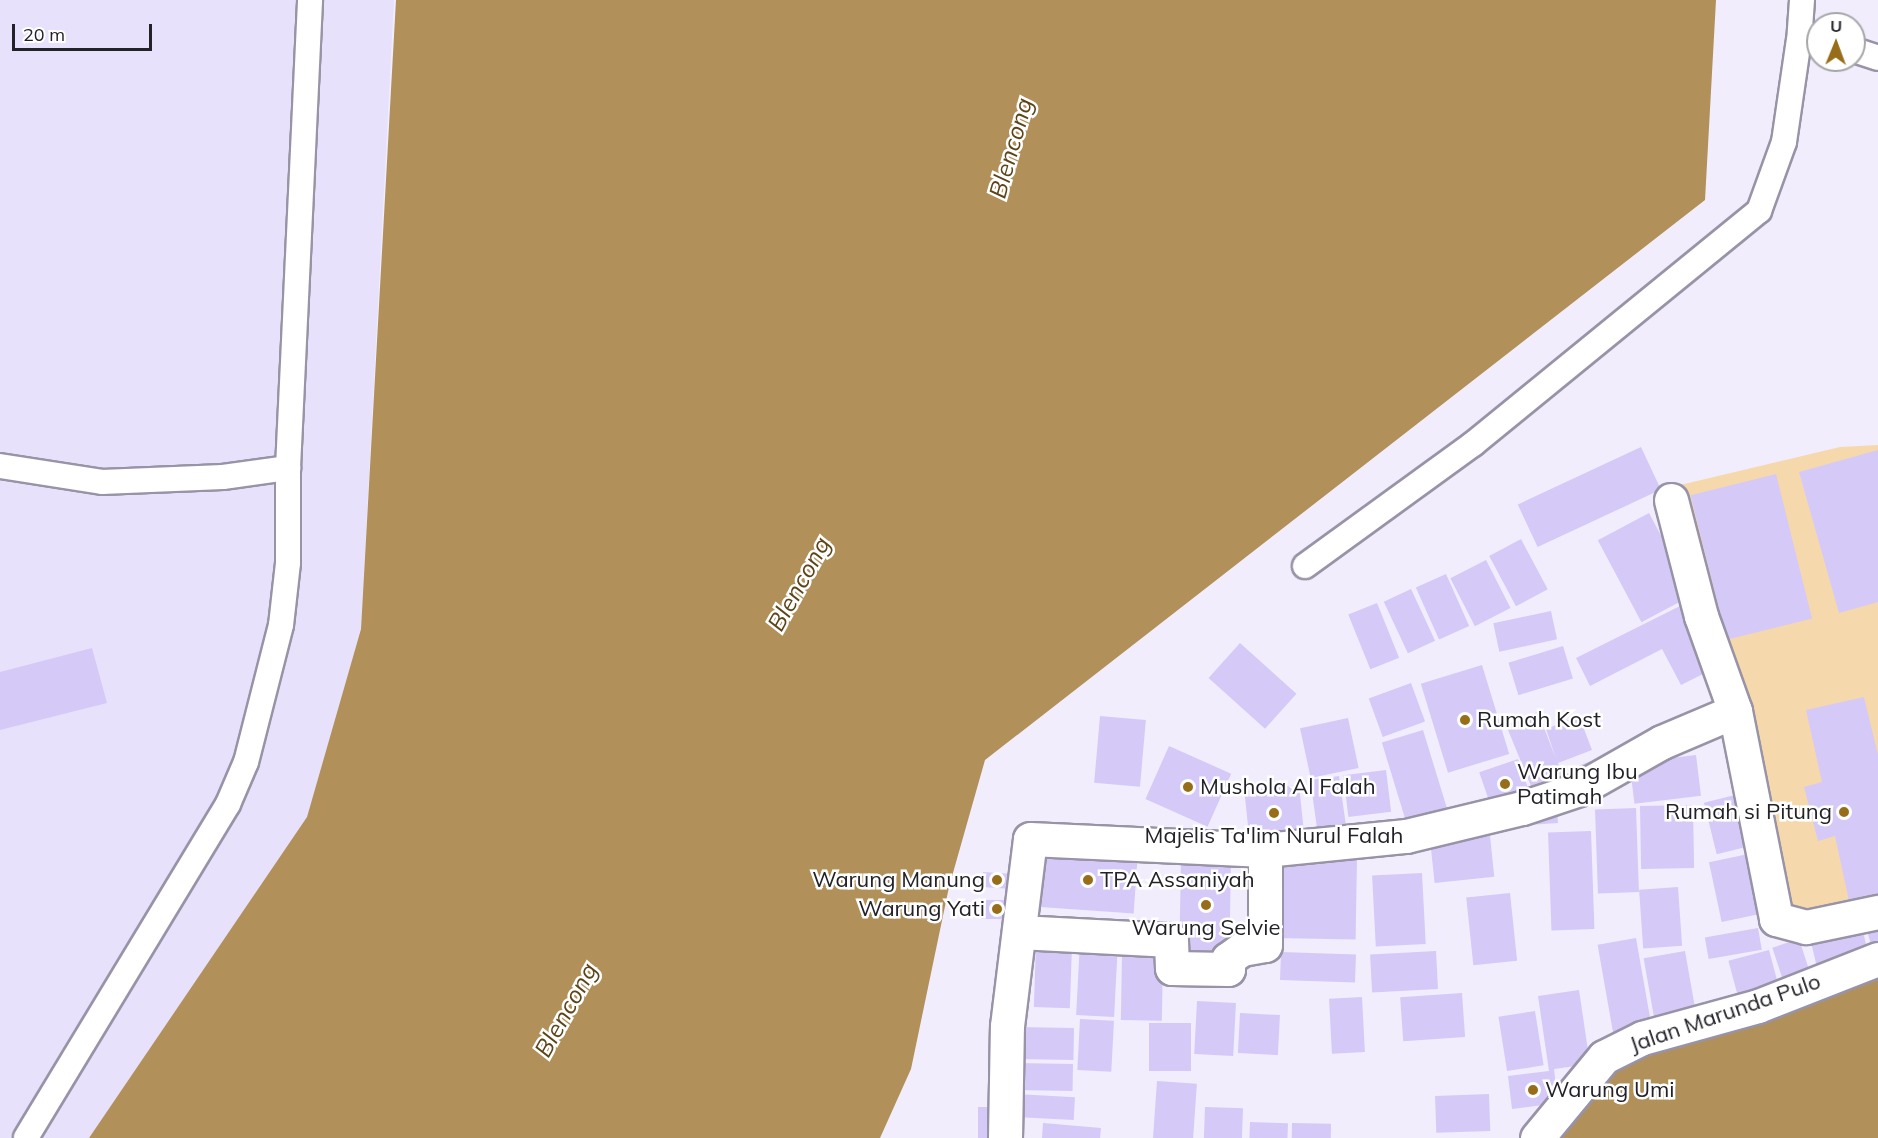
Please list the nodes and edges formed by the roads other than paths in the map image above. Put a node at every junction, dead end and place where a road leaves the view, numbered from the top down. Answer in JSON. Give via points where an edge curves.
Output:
{"nodes":[{"id":1,"x":310,"y":0,"type":"edge"},
{"id":2,"x":1802,"y":0,"type":"edge"},
{"id":3,"x":1806,"y":20,"type":"edge"},
{"id":4,"x":1806,"y":48,"type":"edge"},
{"id":5,"x":0,"y":466,"type":"edge"},
{"id":6,"x":288,"y":468,"type":"junction"},
{"id":7,"x":1671,"y":500,"type":"dead end"},
{"id":8,"x":1305,"y":566,"type":"dead end"},
{"id":9,"x":1735,"y":711,"type":"junction"},
{"id":10,"x":1265,"y":850,"type":"junction"},
{"id":11,"x":1878,"y":912,"type":"edge"},
{"id":12,"x":1019,"y":933,"type":"junction"},
{"id":13,"x":1878,"y":959,"type":"edge"},
{"id":14,"x":26,"y":1138,"type":"edge"},
{"id":15,"x":1005,"y":1138,"type":"edge"},
{"id":16,"x":1537,"y":1138,"type":"edge"}],
"edges":[{"from":1,"to":6,"type":"lane"},
{"from":2,"to":3,"type":"lane"},
{"from":4,"to":8,"type":"lane","via":[[1784,142],[1759,211],[1473,444]]},
{"from":5,"to":6,"type":"lane","via":[[102,482],[223,477]]},
{"from":6,"to":14,"type":"lane","via":[[288,562],[281,625],[246,762],[228,804]]},
{"from":7,"to":9,"type":"street","via":[[1701,616]]},
{"from":9,"to":10,"type":"street","via":[[1662,742],[1579,789],[1522,808],[1406,836]]},
{"from":9,"to":11,"type":"street","via":[[1776,920],[1806,927]]},
{"from":10,"to":12,"type":"street","via":[[1030,839]]},
{"from":10,"to":12,"type":"street","via":[[1265,945],[1242,949],[1228,959],[1228,969],[1172,968],[1171,940]]},
{"from":12,"to":15,"type":"street","via":[[1007,1026]]},
{"from":13,"to":16,"type":"street","name":"Jalan Marunda Pulo","via":[[1758,1006],[1642,1038],[1604,1057]]}]}
